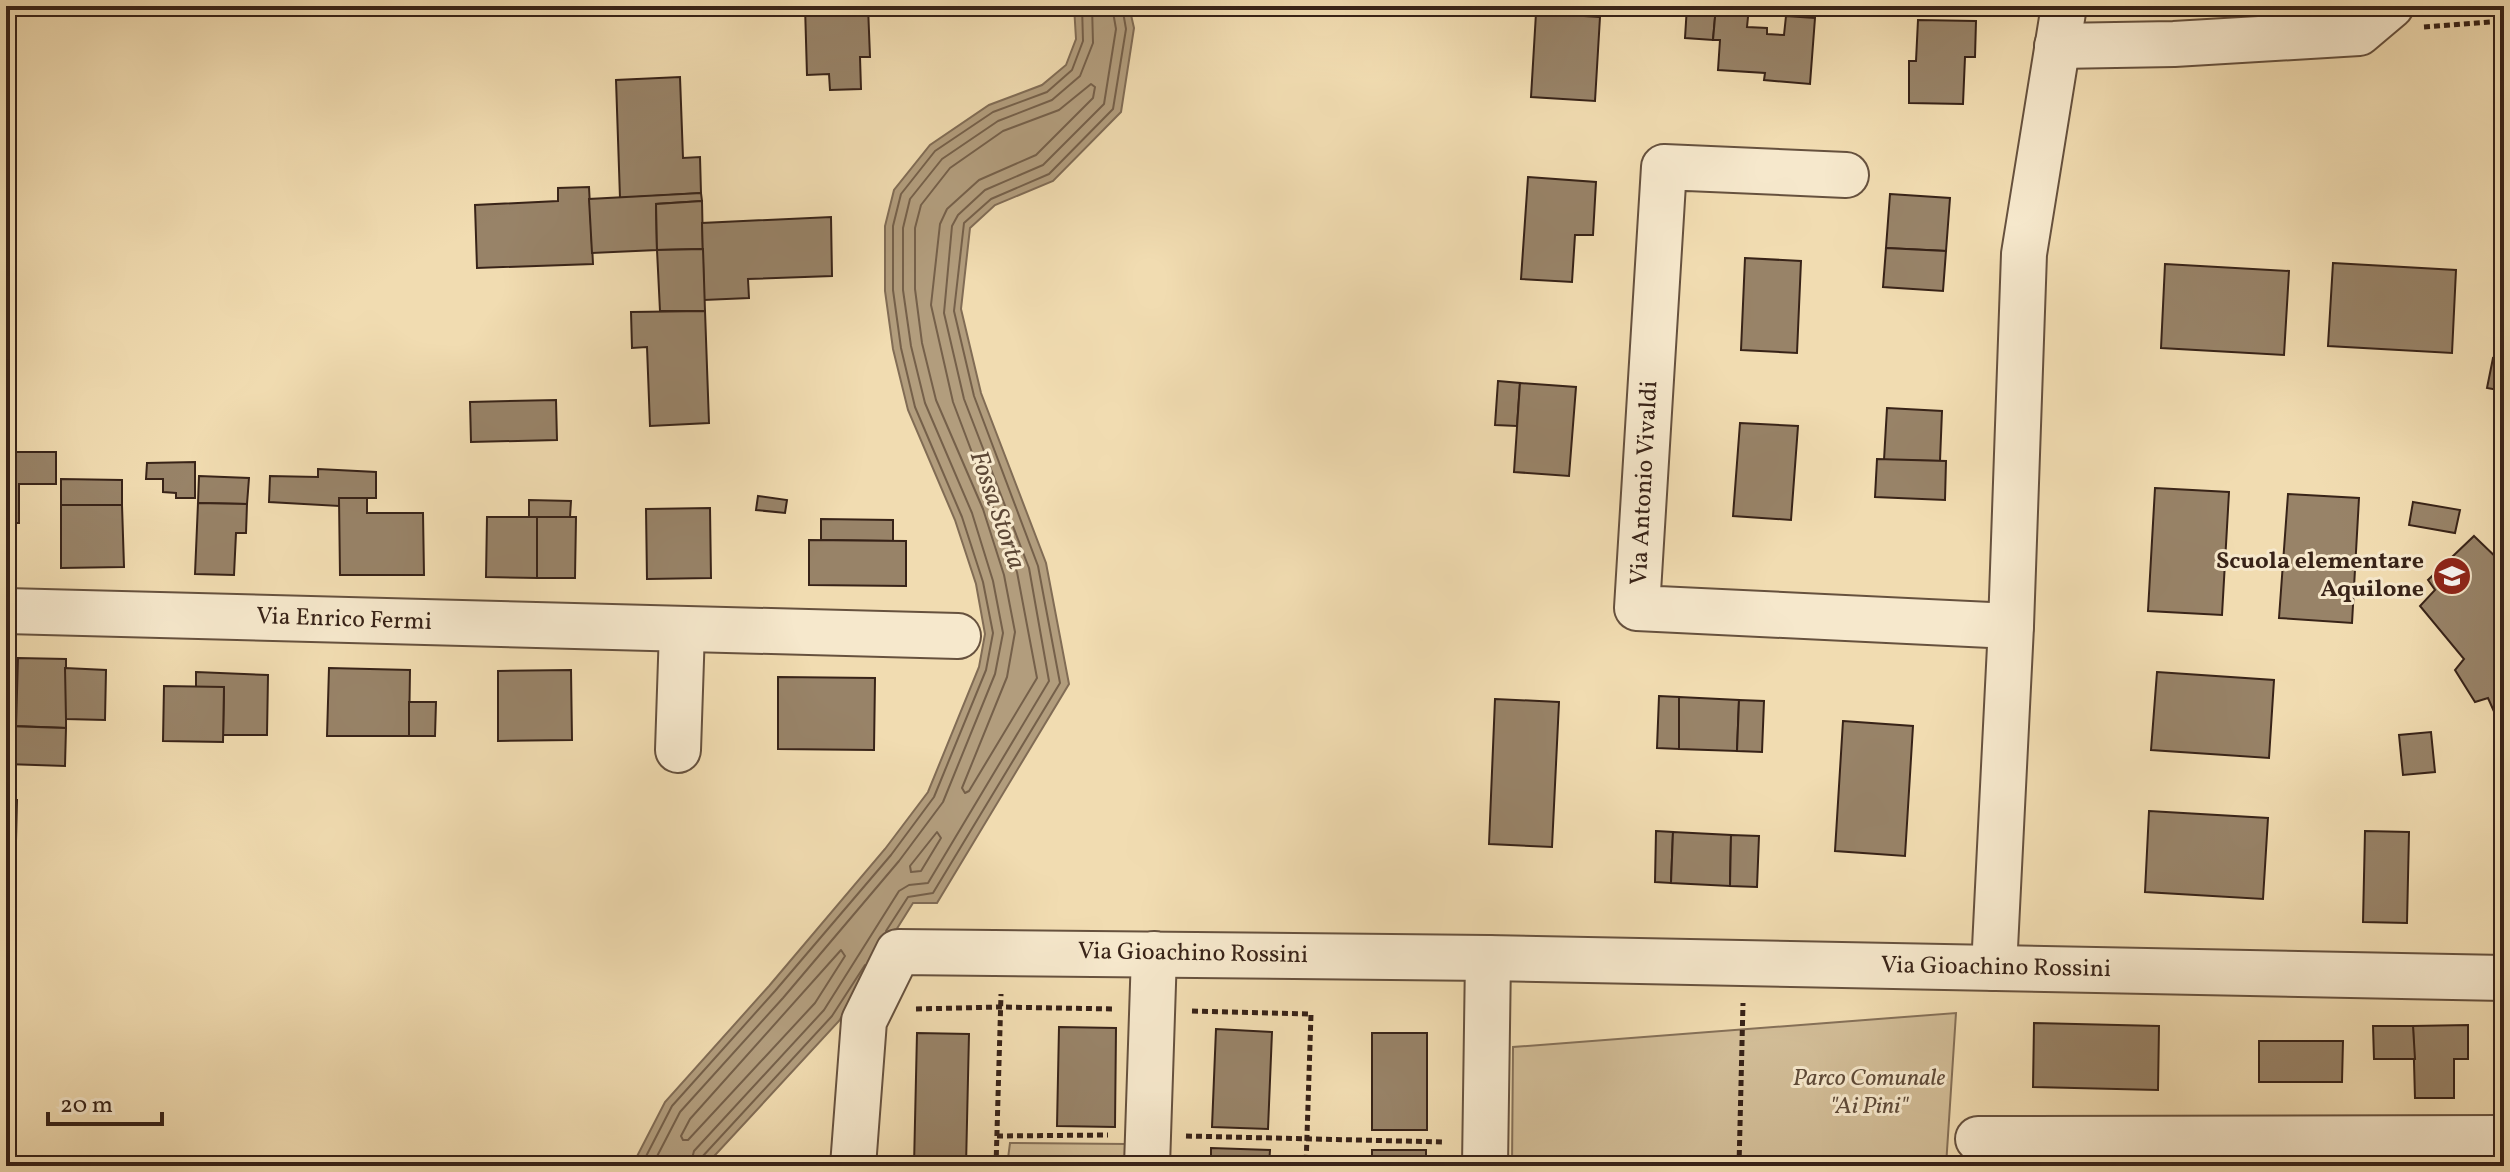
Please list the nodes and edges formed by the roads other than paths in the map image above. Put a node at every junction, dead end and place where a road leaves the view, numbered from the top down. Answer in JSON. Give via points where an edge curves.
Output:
{"nodes":[{"id":1,"x":2375,"y":19,"type":"edge"},
{"id":2,"x":2060,"y":26,"type":"edge"},
{"id":3,"x":1846,"y":175,"type":"dead end"},
{"id":4,"x":6,"y":611,"type":"edge"},
{"id":5,"x":2011,"y":626,"type":"junction"},
{"id":6,"x":682,"y":630,"type":"junction"},
{"id":7,"x":958,"y":636,"type":"dead end"},
{"id":8,"x":678,"y":750,"type":"dead end"},
{"id":9,"x":1154,"y":954,"type":"junction"},
{"id":10,"x":1488,"y":958,"type":"junction"},
{"id":11,"x":1994,"y":968,"type":"junction"},
{"id":12,"x":2504,"y":978,"type":"edge"},
{"id":13,"x":2504,"y":1138,"type":"edge"},
{"id":14,"x":1978,"y":1139,"type":"dead end"},
{"id":15,"x":1148,"y":1150,"type":"edge"},
{"id":16,"x":853,"y":1166,"type":"edge"},
{"id":17,"x":1485,"y":1166,"type":"edge"}],
"edges":[{"from":1,"to":2,"type":"street","via":[[2174,44]]},
{"from":2,"to":5,"type":"street","via":[[2024,254]]},
{"from":3,"to":5,"type":"street","name":"Via Antonio Vivaldi","via":[[1664,167],[1637,608]]},
{"from":4,"to":6,"type":"street","name":"Via Enrico Fermi"},
{"from":5,"to":11,"type":"street"},
{"from":6,"to":7,"type":"street","name":"Via Enrico Fermi"},
{"from":6,"to":8,"type":"street"},
{"from":9,"to":10,"type":"street","name":"Via Gioachino Rossini"},
{"from":9,"to":15,"type":"street"},
{"from":9,"to":16,"type":"street","name":"Via Gioachino Rossini","via":[[898,952],[864,1021]]},
{"from":10,"to":11,"type":"street","name":"Via Gioachino Rossini"},
{"from":10,"to":17,"type":"street"},
{"from":11,"to":12,"type":"street","name":"Via Gioachino Rossini"},
{"from":13,"to":14,"type":"street"}]}
